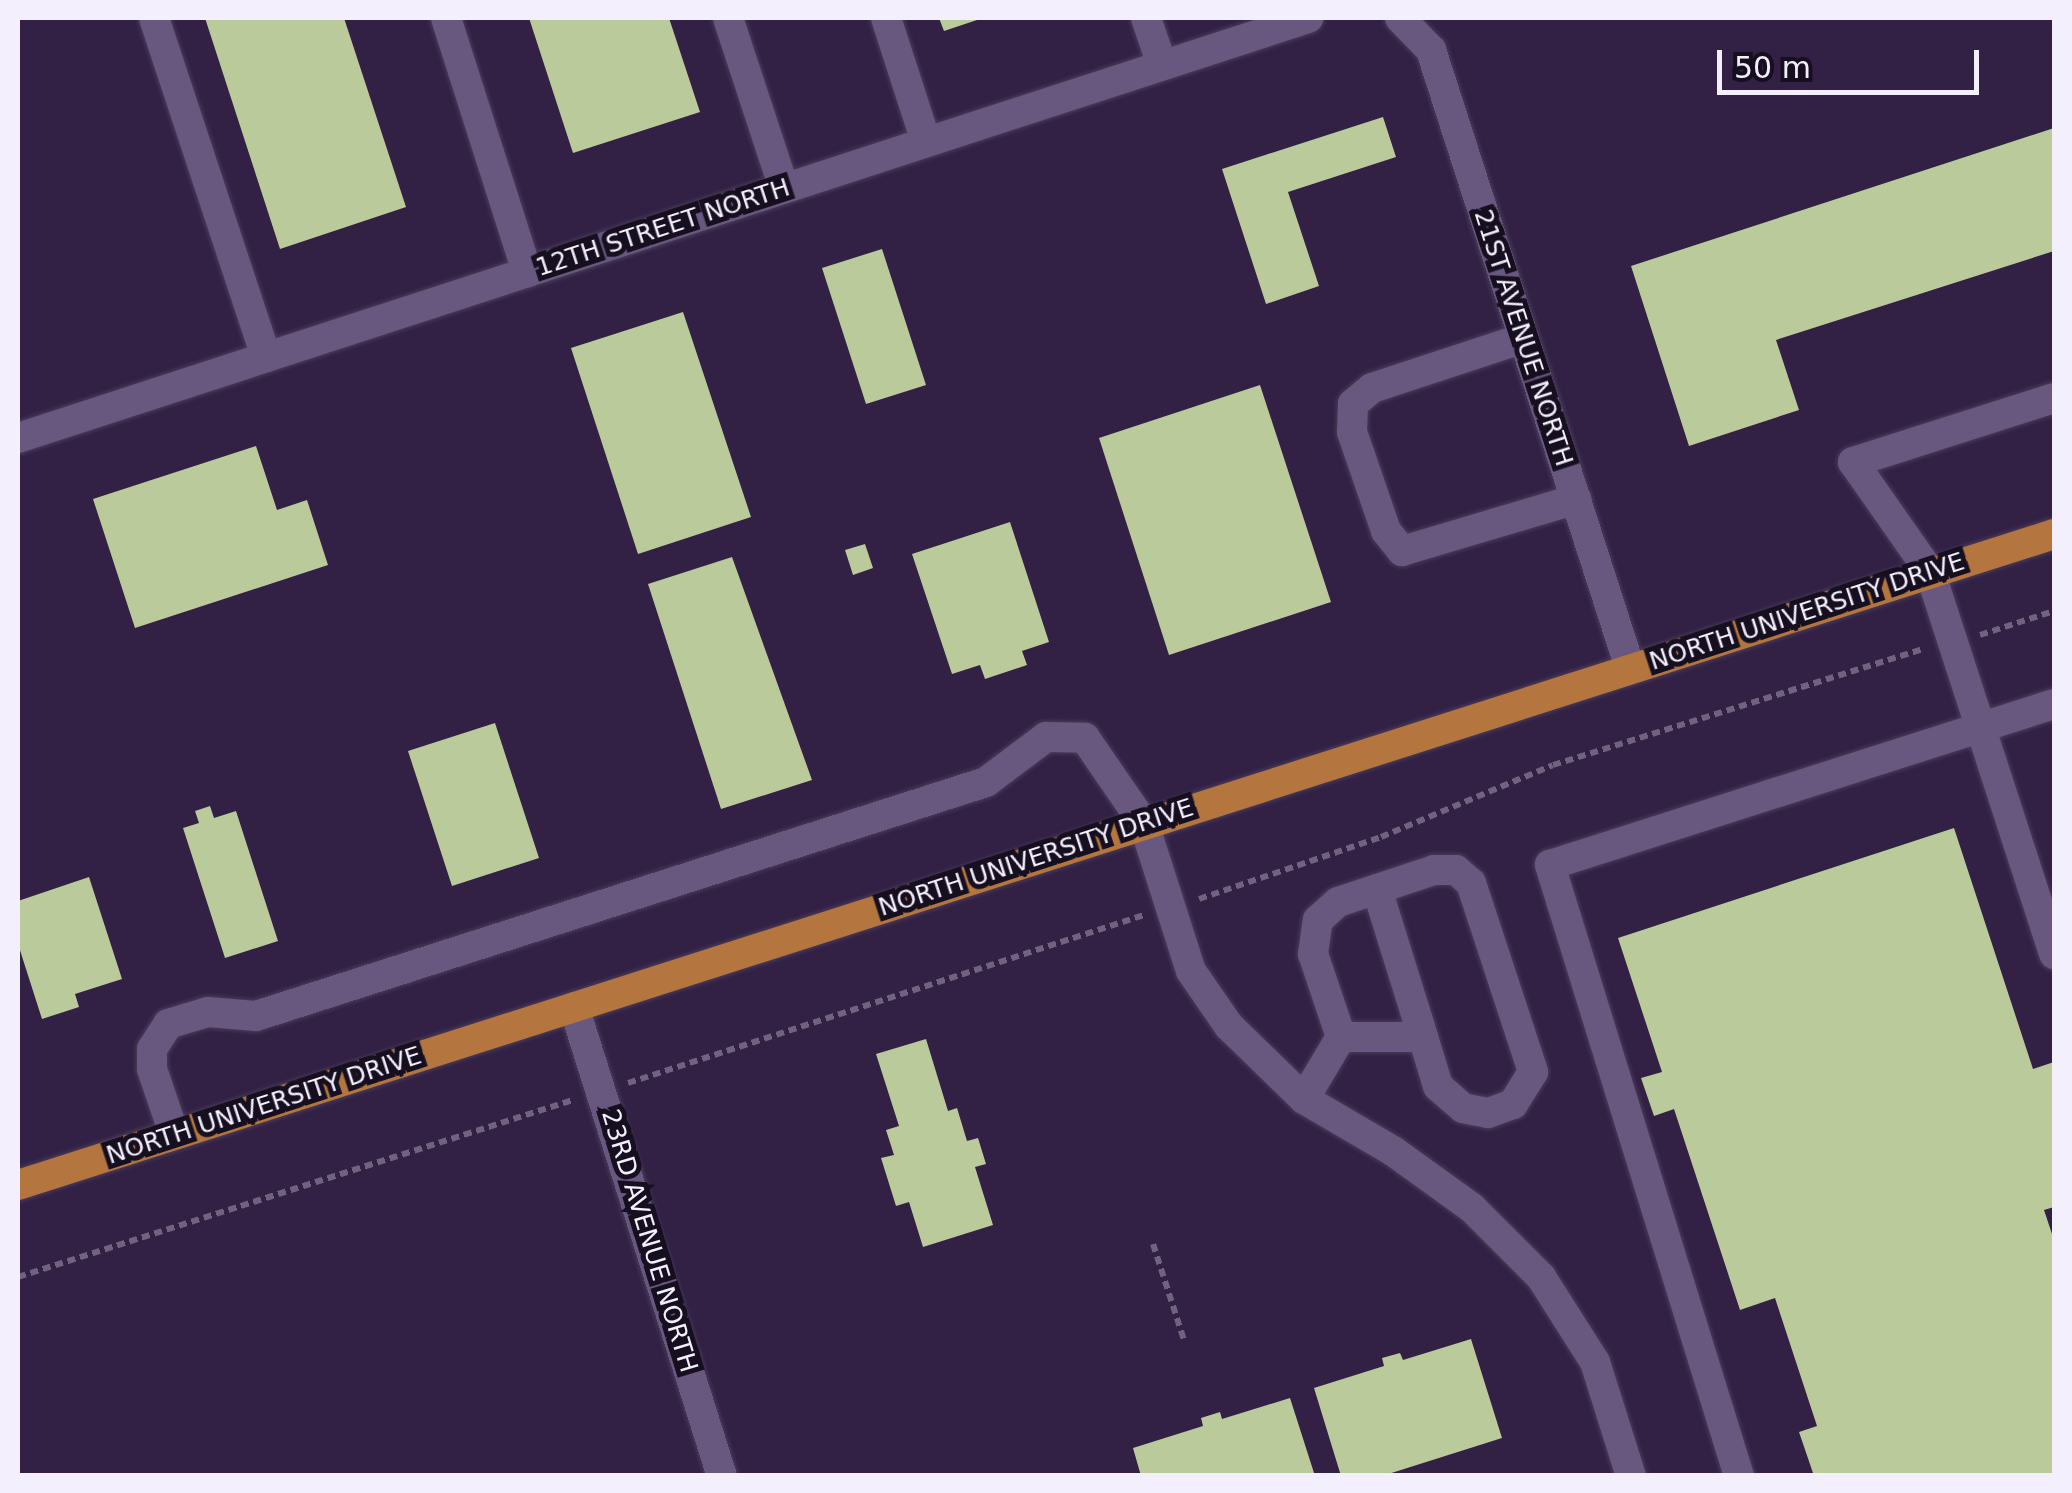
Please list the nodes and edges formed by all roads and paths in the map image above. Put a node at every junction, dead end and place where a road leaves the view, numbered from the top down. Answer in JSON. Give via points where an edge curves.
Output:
{"nodes":[{"id":1,"x":154,"y":18,"type":"edge"},
{"id":2,"x":446,"y":18,"type":"edge"},
{"id":3,"x":728,"y":18,"type":"edge"},
{"id":4,"x":886,"y":18,"type":"edge"},
{"id":5,"x":1146,"y":18,"type":"edge"},
{"id":6,"x":1308,"y":18,"type":"edge"},
{"id":7,"x":1400,"y":18,"type":"edge"},
{"id":8,"x":1162,"y":65,"type":"junction"},
{"id":9,"x":926,"y":142,"type":"junction"},
{"id":10,"x":784,"y":188,"type":"junction"},
{"id":11,"x":527,"y":272,"type":"junction"},
{"id":12,"x":1524,"y":338,"type":"junction"},
{"id":13,"x":266,"y":357,"type":"junction"},
{"id":14,"x":2054,"y":398,"type":"edge"},
{"id":15,"x":18,"y":438,"type":"edge"},
{"id":16,"x":1576,"y":499,"type":"junction"},
{"id":17,"x":2054,"y":534,"type":"edge"},
{"id":18,"x":1930,"y":572,"type":"junction"},
{"id":19,"x":2054,"y":611,"type":"edge"},
{"id":20,"x":1953,"y":644,"type":"junction"},
{"id":21,"x":1630,"y":668,"type":"junction"},
{"id":22,"x":2054,"y":704,"type":"edge"},
{"id":23,"x":1979,"y":728,"type":"junction"},
{"id":24,"x":1144,"y":824,"type":"junction"},
{"id":25,"x":1377,"y":889,"type":"junction"},
{"id":26,"x":1171,"y":907,"type":"junction"},
{"id":27,"x":2054,"y":954,"type":"edge"},
{"id":28,"x":574,"y":1008,"type":"junction"},
{"id":29,"x":1340,"y":1037,"type":"junction"},
{"id":30,"x":1423,"y":1037,"type":"junction"},
{"id":31,"x":603,"y":1091,"type":"junction"},
{"id":32,"x":1304,"y":1099,"type":"junction"},
{"id":33,"x":174,"y":1134,"type":"junction"},
{"id":34,"x":18,"y":1185,"type":"edge"},
{"id":35,"x":1153,"y":1244,"type":"dead end"},
{"id":36,"x":18,"y":1277,"type":"edge"},
{"id":37,"x":1184,"y":1340,"type":"dead end"},
{"id":38,"x":722,"y":1476,"type":"edge"},
{"id":39,"x":1632,"y":1476,"type":"edge"},
{"id":40,"x":1738,"y":1476,"type":"edge"}],
"edges":[{"from":1,"to":13,"type":"street"},
{"from":2,"to":11,"type":"street"},
{"from":3,"to":10,"type":"street"},
{"from":4,"to":9,"type":"street"},
{"from":5,"to":8,"type":"street"},
{"from":6,"to":8,"type":"street","name":"12TH STREET NORTH"},
{"from":7,"to":12,"type":"street","name":"21ST AVENUE NORTH","via":[[1431,50]]},
{"from":8,"to":9,"type":"street","name":"12TH STREET NORTH"},
{"from":9,"to":10,"type":"street","name":"12TH STREET NORTH"},
{"from":10,"to":11,"type":"street","name":"12TH STREET NORTH"},
{"from":11,"to":13,"type":"street","name":"12TH STREET NORTH"},
{"from":12,"to":16,"type":"street","name":"21ST AVENUE NORTH"},
{"from":12,"to":16,"type":"street","via":[[1372,388],[1353,404],[1352,432],[1386,531],[1402,550]]},
{"from":13,"to":15,"type":"street","name":"12TH STREET NORTH"},
{"from":14,"to":18,"type":"street","via":[[1853,462]]},
{"from":16,"to":21,"type":"street","name":"21ST AVENUE NORTH"},
{"from":17,"to":18,"type":"main road","name":"NORTH UNIVERSITY DRIVE"},
{"from":18,"to":20,"type":"street"},
{"from":18,"to":21,"type":"main road","name":"NORTH UNIVERSITY DRIVE"},
{"from":19,"to":20,"type":"path"},
{"from":20,"to":23,"type":"street"},
{"from":20,"to":26,"type":"path","via":[[1889,656],[1553,765],[1381,838]]},
{"from":21,"to":24,"type":"main road","name":"NORTH UNIVERSITY DRIVE"},
{"from":22,"to":23,"type":"street"},
{"from":23,"to":27,"type":"street"},
{"from":23,"to":40,"type":"street","via":[[1550,865]]},
{"from":24,"to":26,"type":"street"},
{"from":24,"to":28,"type":"main road","name":"NORTH UNIVERSITY DRIVE"},
{"from":24,"to":33,"type":"street","via":[[1084,738],[1046,737],[986,782],[256,1016],[208,1012],[168,1024],[152,1049],[152,1070]]},
{"from":25,"to":29,"type":"street","via":[[1338,902],[1318,920],[1313,954]]},
{"from":25,"to":30,"type":"street"},
{"from":25,"to":30,"type":"street","via":[[1434,870],[1456,870],[1472,883],[1533,1072],[1513,1104],[1488,1114],[1463,1108],[1438,1086]]},
{"from":26,"to":31,"type":"path"},
{"from":26,"to":32,"type":"street","via":[[1191,970],[1229,1026]]},
{"from":28,"to":31,"type":"street","name":"23RD AVENUE NORTH"},
{"from":28,"to":33,"type":"main road","name":"NORTH UNIVERSITY DRIVE"},
{"from":29,"to":30,"type":"street"},
{"from":29,"to":32,"type":"street"},
{"from":31,"to":36,"type":"path"},
{"from":31,"to":38,"type":"street","name":"23RD AVENUE NORTH"},
{"from":32,"to":39,"type":"street","via":[[1394,1151],[1472,1208],[1541,1277],[1595,1362]]},
{"from":33,"to":34,"type":"main road","name":"NORTH UNIVERSITY DRIVE"},
{"from":35,"to":37,"type":"path"}]}
